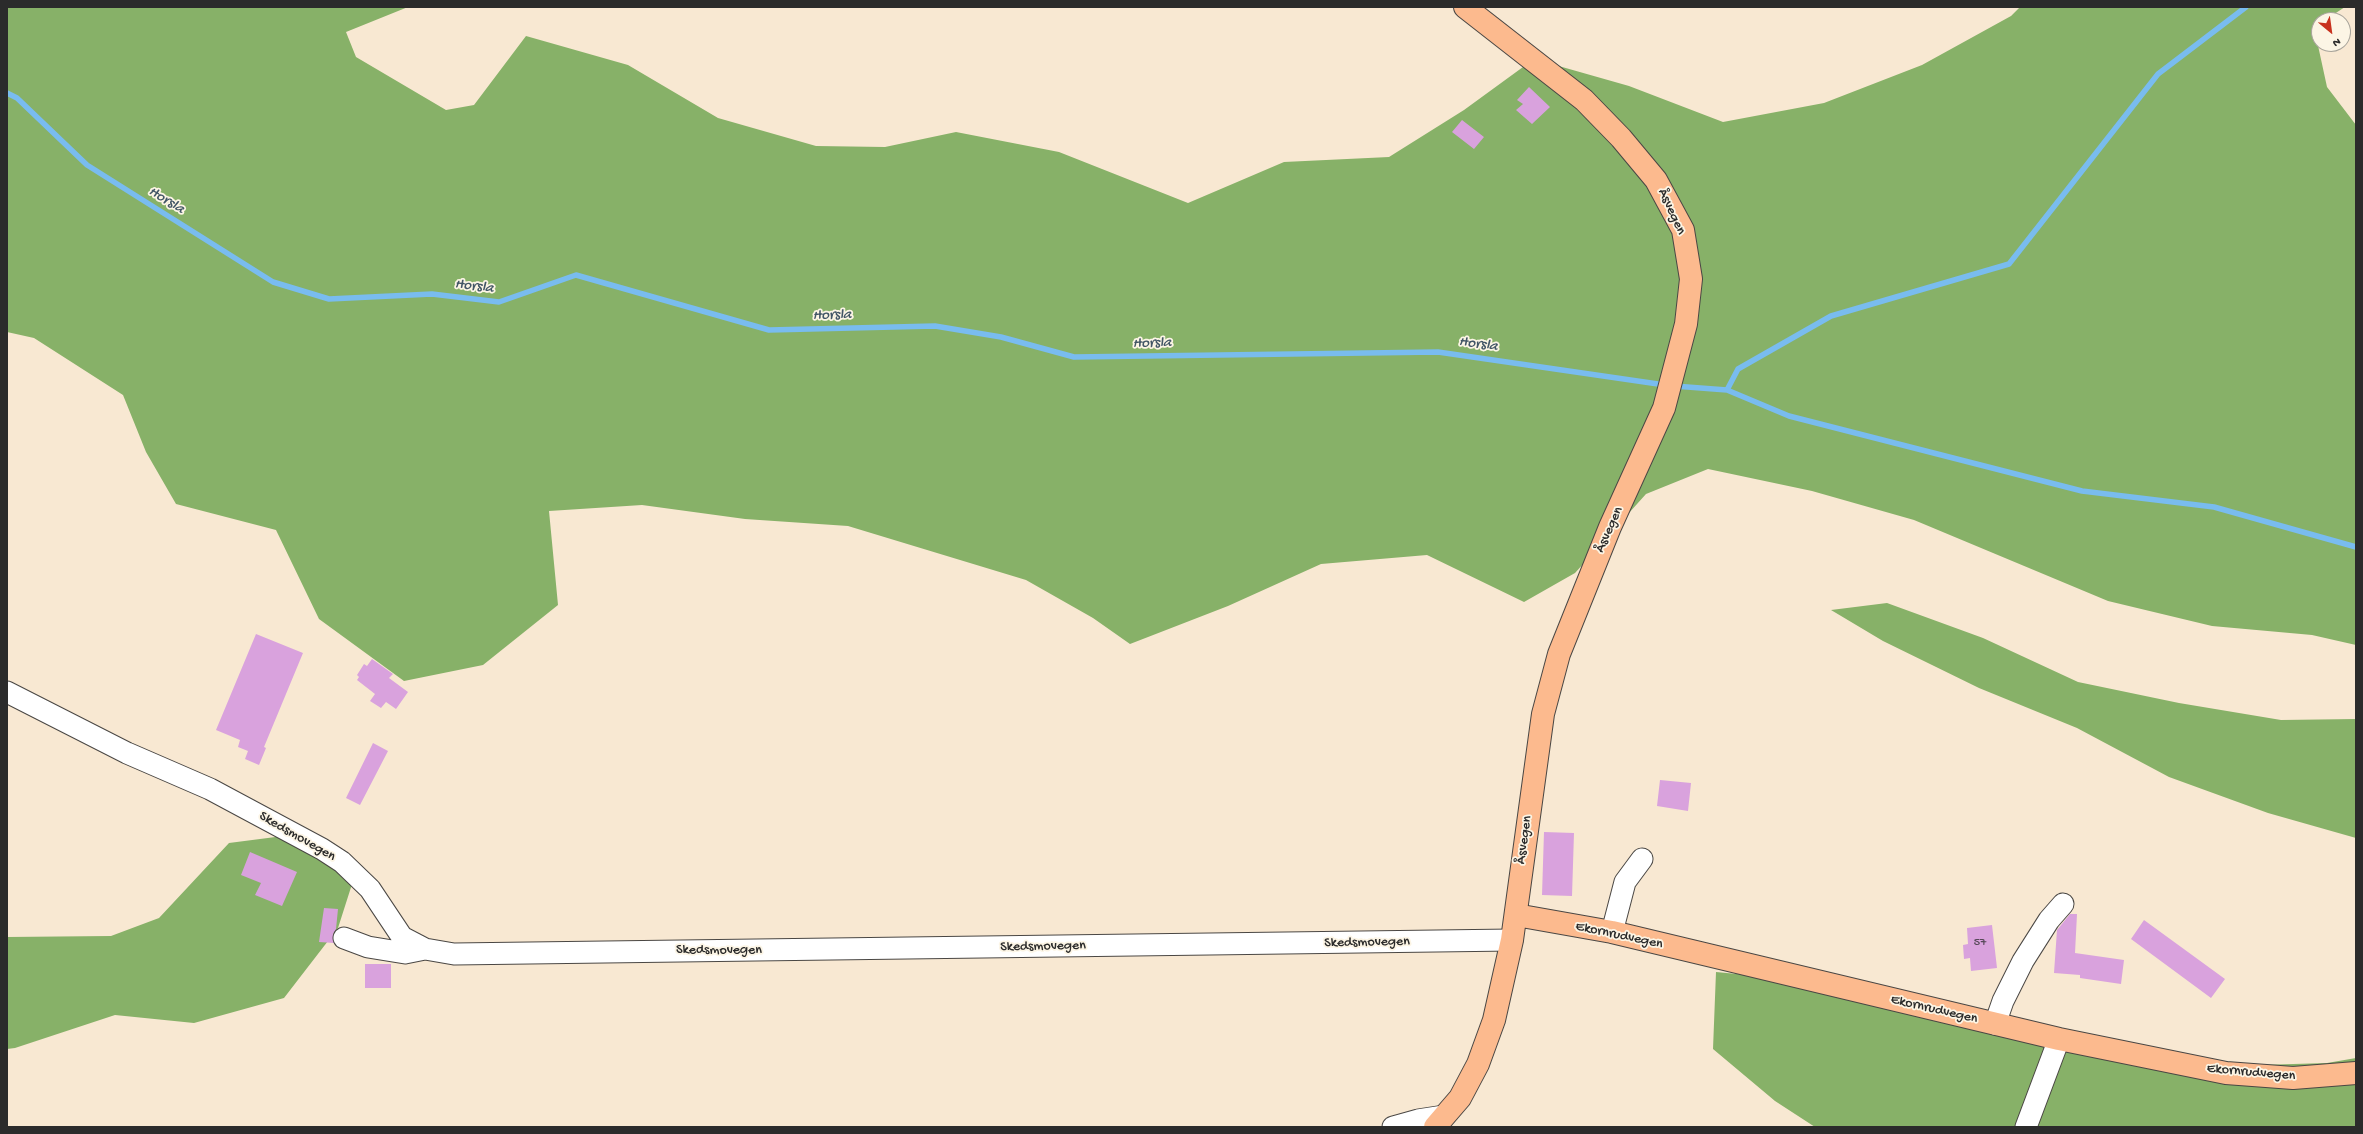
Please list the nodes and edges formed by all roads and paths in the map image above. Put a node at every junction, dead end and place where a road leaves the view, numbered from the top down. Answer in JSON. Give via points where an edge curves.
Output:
{"nodes":[{"id":1,"x":1465,"y":7,"type":"edge"},
{"id":2,"x":7,"y":692,"type":"edge"},
{"id":3,"x":1642,"y":859,"type":"dead end"},
{"id":4,"x":2062,"y":904,"type":"dead end"},
{"id":5,"x":1516,"y":915,"type":"junction"},
{"id":6,"x":1612,"y":932,"type":"junction"},
{"id":7,"x":344,"y":938,"type":"dead end"},
{"id":8,"x":1512,"y":940,"type":"junction"},
{"id":9,"x":425,"y":948,"type":"junction"},
{"id":10,"x":1995,"y":1024,"type":"junction"},
{"id":11,"x":2059,"y":1039,"type":"junction"},
{"id":12,"x":2356,"y":1074,"type":"edge"},
{"id":13,"x":1440,"y":1121,"type":"edge"},
{"id":14,"x":1393,"y":1127,"type":"edge"},
{"id":15,"x":2026,"y":1127,"type":"edge"}],
"edges":[{"from":1,"to":5,"type":"main road","name":"Åsvegen","via":[[1584,100],[1621,138],[1656,180],[1683,230],[1691,279],[1686,324],[1664,408],[1610,527],[1559,654],[1543,714]]},
{"from":2,"to":9,"type":"street","name":"Skedsmovegen","via":[[127,753],[210,789],[322,849],[342,862],[370,889],[402,937]]},
{"from":3,"to":6,"type":"street","via":[[1625,882]]},
{"from":4,"to":10,"type":"street","via":[[2023,961],[2003,1001]]},
{"from":5,"to":6,"type":"main road","name":"Ekornrudvegen"},
{"from":5,"to":8,"type":"main road","name":"Åsvegen"},
{"from":6,"to":10,"type":"main road","name":"Ekornrudvegen"},
{"from":7,"to":9,"type":"street","via":[[368,947],[405,953]]},
{"from":8,"to":9,"type":"street","name":"Skedsmovegen","via":[[507,954],[454,954]]},
{"from":8,"to":13,"type":"main road","name":"Åsvegen","via":[[1494,1020],[1478,1064],[1460,1098]]},
{"from":10,"to":11,"type":"main road","name":"Ekornrudvegen"},
{"from":11,"to":12,"type":"main road","name":"Ekornrudvegen","via":[[2226,1073],[2293,1078]]},
{"from":11,"to":15,"type":"street"},
{"from":13,"to":14,"type":"street","via":[[1418,1120]]}]}
